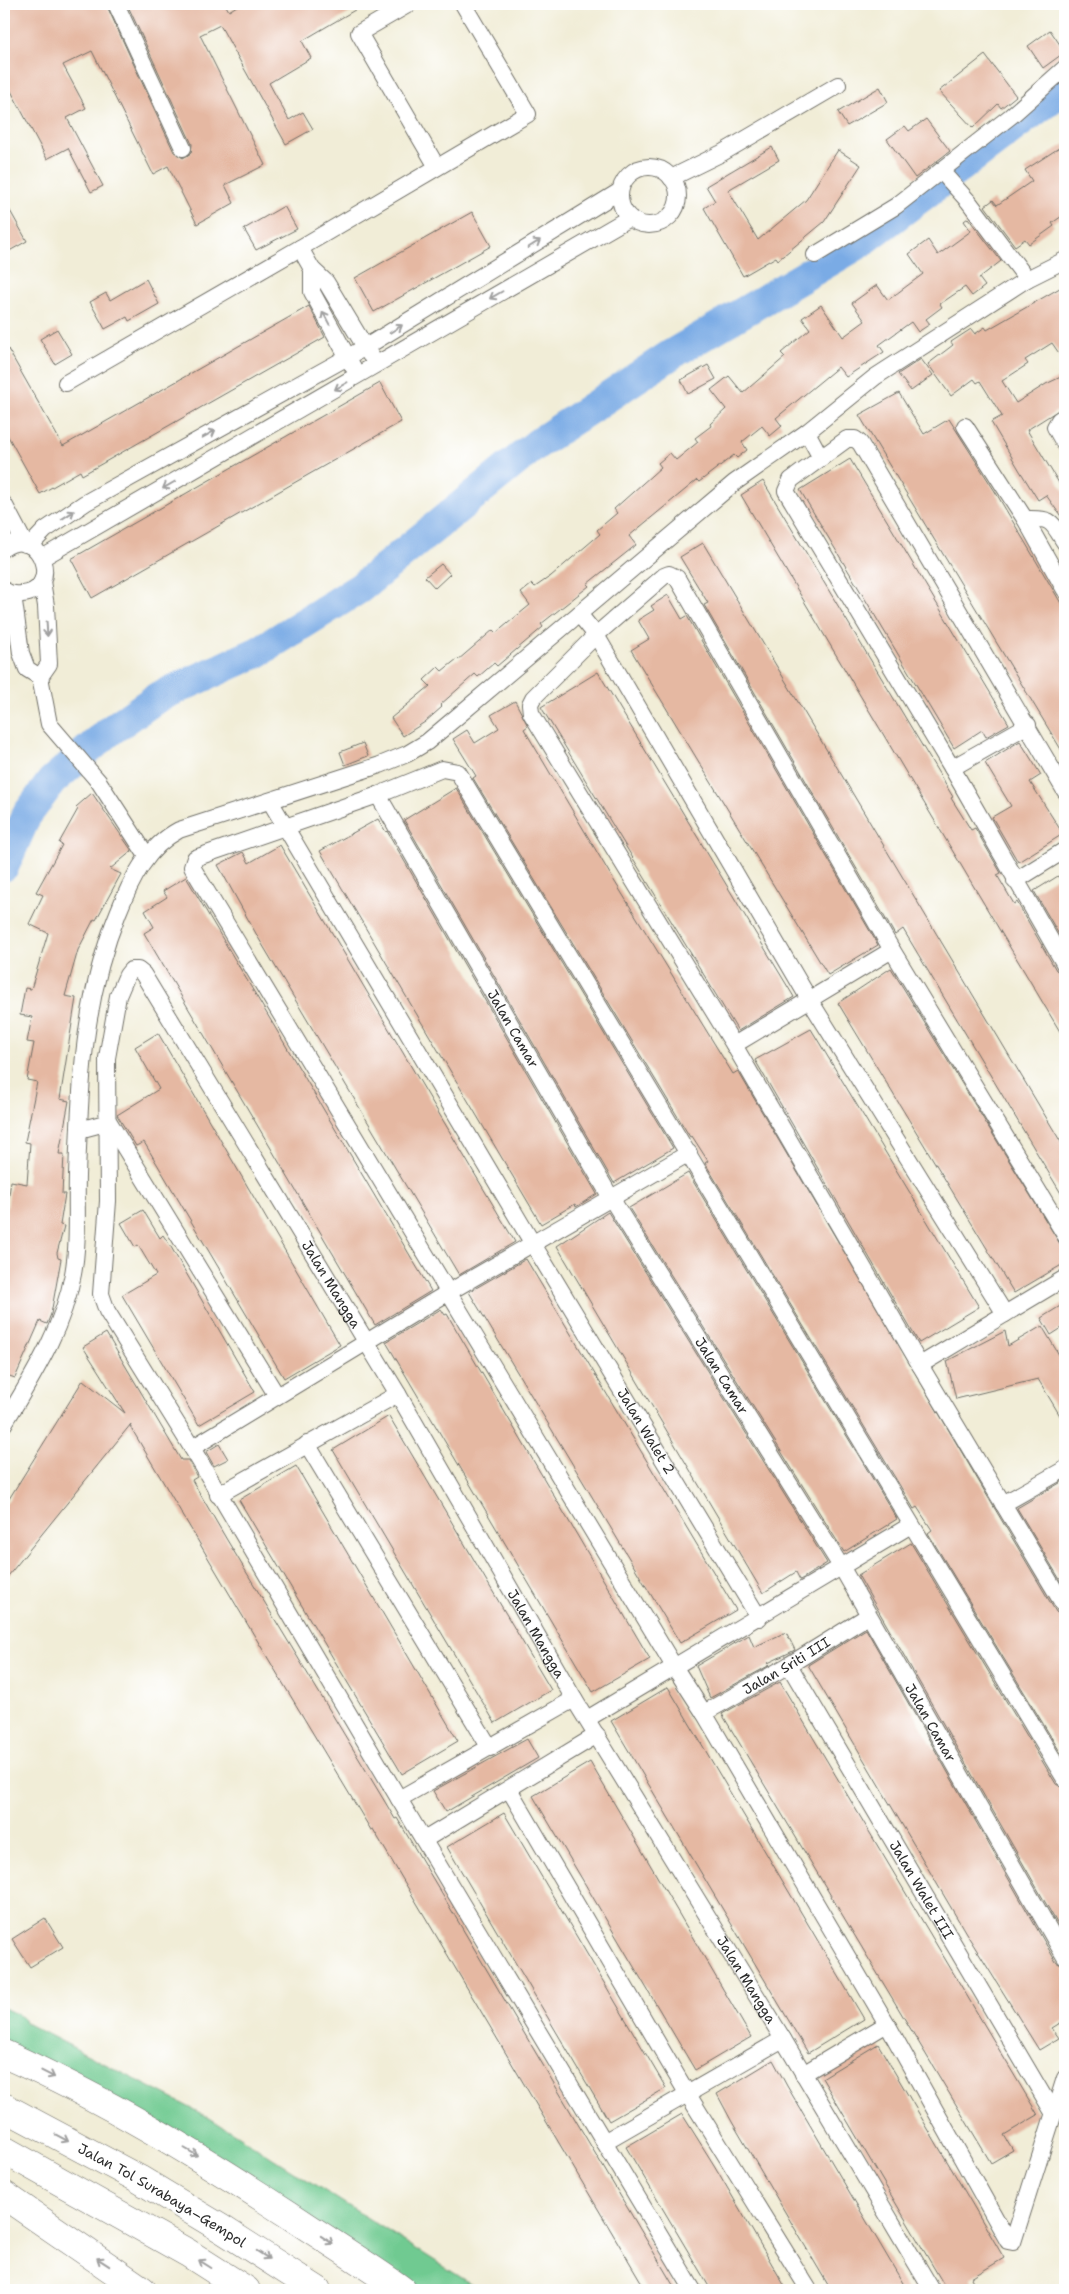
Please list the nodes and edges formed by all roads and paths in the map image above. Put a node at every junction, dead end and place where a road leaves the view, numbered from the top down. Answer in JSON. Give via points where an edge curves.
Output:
{"nodes":[{"id":1,"x":116,"y":4,"type":"edge"},
{"id":2,"x":410,"y":4,"type":"edge"},
{"id":3,"x":463,"y":4,"type":"edge"},
{"id":4,"x":1065,"y":68,"type":"edge"},
{"id":5,"x":838,"y":85,"type":"dead end"},
{"id":6,"x":182,"y":148,"type":"dead end"},
{"id":7,"x":437,"y":167,"type":"junction"},
{"id":8,"x":943,"y":173,"type":"junction"},
{"id":9,"x":672,"y":178,"type":"junction"},
{"id":10,"x":620,"y":191,"type":"junction"},
{"id":11,"x":629,"y":218,"type":"junction"},
{"id":12,"x":300,"y":248,"type":"junction"},
{"id":13,"x":815,"y":255,"type":"dead end"},
{"id":14,"x":1065,"y":260,"type":"edge"},
{"id":15,"x":504,"y":262,"type":"junction"},
{"id":16,"x":312,"y":270,"type":"junction"},
{"id":17,"x":1027,"y":280,"type":"junction"},
{"id":18,"x":516,"y":284,"type":"junction"},
{"id":19,"x":364,"y":348,"type":"junction"},
{"id":20,"x":347,"y":357,"type":"junction"},
{"id":21,"x":377,"y":365,"type":"junction"},
{"id":22,"x":359,"y":375,"type":"junction"},
{"id":23,"x":66,"y":383,"type":"dead end"},
{"id":24,"x":1065,"y":416,"type":"edge"},
{"id":25,"x":966,"y":426,"type":"dead end"},
{"id":26,"x":807,"y":432,"type":"junction"},
{"id":27,"x":1065,"y":445,"type":"edge"},
{"id":28,"x":821,"y":458,"type":"junction"},
{"id":29,"x":4,"y":504,"type":"edge"},
{"id":30,"x":1025,"y":519,"type":"junction"},
{"id":31,"x":1065,"y":543,"type":"edge"},
{"id":32,"x":27,"y":544,"type":"junction"},
{"id":33,"x":4,"y":548,"type":"edge"},
{"id":34,"x":42,"y":558,"type":"junction"},
{"id":35,"x":42,"y":580,"type":"junction"},
{"id":36,"x":1065,"y":590,"type":"edge"},
{"id":37,"x":7,"y":593,"type":"edge"},
{"id":38,"x":579,"y":614,"type":"junction"},
{"id":39,"x":596,"y":635,"type":"junction"},
{"id":40,"x":40,"y":677,"type":"junction"},
{"id":41,"x":1028,"y":725,"type":"junction"},
{"id":42,"x":952,"y":768,"type":"junction"},
{"id":43,"x":1065,"y":791,"type":"edge"},
{"id":44,"x":378,"y":795,"type":"junction"},
{"id":45,"x":270,"y":801,"type":"junction"},
{"id":46,"x":285,"y":826,"type":"junction"},
{"id":47,"x":1065,"y":850,"type":"edge"},
{"id":48,"x":147,"y":856,"type":"junction"},
{"id":49,"x":1015,"y":881,"type":"junction"},
{"id":50,"x":892,"y":950,"type":"junction"},
{"id":51,"x":1065,"y":965,"type":"edge"},
{"id":52,"x":809,"y":999,"type":"junction"},
{"id":53,"x":734,"y":1045,"type":"junction"},
{"id":54,"x":109,"y":1122,"type":"junction"},
{"id":55,"x":78,"y":1130,"type":"junction"},
{"id":56,"x":689,"y":1153,"type":"junction"},
{"id":57,"x":611,"y":1198,"type":"junction"},
{"id":58,"x":1065,"y":1235,"type":"edge"},
{"id":59,"x":533,"y":1244,"type":"junction"},
{"id":60,"x":1065,"y":1278,"type":"edge"},
{"id":61,"x":449,"y":1292,"type":"junction"},
{"id":62,"x":1005,"y":1314,"type":"junction"},
{"id":63,"x":367,"y":1344,"type":"junction"},
{"id":64,"x":920,"y":1366,"type":"junction"},
{"id":65,"x":398,"y":1394,"type":"junction"},
{"id":66,"x":277,"y":1396,"type":"junction"},
{"id":67,"x":4,"y":1424,"type":"edge"},
{"id":68,"x":307,"y":1444,"type":"junction"},
{"id":69,"x":192,"y":1448,"type":"junction"},
{"id":70,"x":1065,"y":1469,"type":"edge"},
{"id":71,"x":218,"y":1495,"type":"junction"},
{"id":72,"x":1003,"y":1504,"type":"junction"},
{"id":73,"x":912,"y":1525,"type":"junction"},
{"id":74,"x":842,"y":1568,"type":"junction"},
{"id":75,"x":1065,"y":1606,"type":"edge"},
{"id":76,"x":868,"y":1616,"type":"junction"},
{"id":77,"x":759,"y":1618,"type":"junction"},
{"id":78,"x":789,"y":1666,"type":"junction"},
{"id":79,"x":675,"y":1668,"type":"junction"},
{"id":80,"x":574,"y":1700,"type":"junction"},
{"id":81,"x":704,"y":1712,"type":"junction"},
{"id":82,"x":587,"y":1719,"type":"junction"},
{"id":83,"x":597,"y":1735,"type":"junction"},
{"id":84,"x":490,"y":1748,"type":"junction"},
{"id":85,"x":1065,"y":1779,"type":"edge"},
{"id":86,"x":509,"y":1790,"type":"junction"},
{"id":87,"x":399,"y":1799,"type":"junction"},
{"id":88,"x":424,"y":1840,"type":"junction"},
{"id":89,"x":1065,"y":1958,"type":"edge"},
{"id":90,"x":888,"y":2024,"type":"junction"},
{"id":91,"x":783,"y":2039,"type":"junction"},
{"id":92,"x":4,"y":2054,"type":"edge"},
{"id":93,"x":803,"y":2074,"type":"junction"},
{"id":94,"x":1065,"y":2078,"type":"edge"},
{"id":95,"x":687,"y":2093,"type":"junction"},
{"id":96,"x":4,"y":2107,"type":"edge"},
{"id":97,"x":1054,"y":2114,"type":"junction"},
{"id":98,"x":604,"y":2142,"type":"junction"},
{"id":99,"x":4,"y":2150,"type":"edge"},
{"id":100,"x":4,"y":2195,"type":"edge"},
{"id":101,"x":142,"y":2290,"type":"edge"},
{"id":102,"x":246,"y":2290,"type":"edge"},
{"id":103,"x":317,"y":2290,"type":"edge"},
{"id":104,"x":402,"y":2290,"type":"edge"},
{"id":105,"x":693,"y":2290,"type":"edge"},
{"id":106,"x":809,"y":2290,"type":"edge"},
{"id":107,"x":932,"y":2290,"type":"edge"}],
"edges":[{"from":1,"to":6,"type":"street"},
{"from":2,"to":7,"type":"street","via":[[360,33]]},
{"from":3,"to":7,"type":"street","via":[[528,114]]},
{"from":4,"to":8,"type":"street"},
{"from":5,"to":9,"type":"street","via":[[722,153]]},
{"from":7,"to":12,"type":"street"},
{"from":8,"to":13,"type":"street"},
{"from":8,"to":17,"type":"street","via":[[969,202]]},
{"from":9,"to":10,"type":"street","via":[[661,169],[641,168],[625,179]]},
{"from":9,"to":11,"type":"street","via":[[678,190],[677,205],[669,217],[656,224],[642,225]]},
{"from":10,"to":11,"type":"street","via":[[621,206]]},
{"from":15,"to":10,"type":"street","one_way":true},
{"from":11,"to":18,"type":"street"},
{"from":12,"to":16,"type":"street"},
{"from":12,"to":23,"type":"street"},
{"from":14,"to":17,"type":"street"},
{"from":15,"to":18,"type":"street"},
{"from":19,"to":15,"type":"street","one_way":true},
{"from":16,"to":19,"type":"street","via":[[326,282]]},
{"from":20,"to":16,"type":"street","one_way":true,"via":[[312,292]]},
{"from":17,"to":26,"type":"street","via":[[875,377]]},
{"from":18,"to":21,"type":"street","one_way":true},
{"from":19,"to":20,"type":"street"},
{"from":19,"to":21,"type":"street"},
{"from":20,"to":22,"type":"street"},
{"from":32,"to":20,"type":"street","one_way":true,"via":[[85,503]]},
{"from":21,"to":22,"type":"street"},
{"from":22,"to":34,"type":"street","one_way":true},
{"from":24,"to":27,"type":"street","via":[[1056,427]]},
{"from":25,"to":30,"type":"street"},
{"from":26,"to":28,"type":"street"},
{"from":26,"to":38,"type":"street","via":[[734,483]]},
{"from":28,"to":41,"type":"street","via":[[847,439],[860,443]]},
{"from":28,"to":42,"type":"street","via":[[791,480],[786,491]]},
{"from":29,"to":32,"type":"street"},
{"from":30,"to":31,"type":"street","via":[[1044,518],[1050,521]]},
{"from":30,"to":36,"type":"street"},
{"from":32,"to":33,"type":"street","via":[[16,543]]},
{"from":32,"to":34,"type":"street"},
{"from":34,"to":35,"type":"street"},
{"from":35,"to":37,"type":"street","via":[[35,589],[24,594]]},
{"from":35,"to":40,"type":"street","one_way":true,"via":[[49,664]]},
{"from":37,"to":40,"type":"street","via":[[27,669]]},
{"from":38,"to":39,"type":"street"},
{"from":38,"to":45,"type":"street","via":[[446,728],[407,754],[380,766]]},
{"from":39,"to":50,"type":"street","via":[[664,576],[670,574],[677,578]]},
{"from":39,"to":52,"type":"street"},
{"from":39,"to":53,"type":"street","via":[[534,698],[530,708]]},
{"from":40,"to":48,"type":"street","via":[[49,724],[99,782]]},
{"from":41,"to":42,"type":"street"},
{"from":41,"to":43,"type":"street"},
{"from":42,"to":49,"type":"street"},
{"from":44,"to":46,"type":"street"},
{"from":44,"to":56,"type":"street","via":[[442,769],[458,772]]},
{"from":44,"to":57,"type":"street","name":"Jalan Camar"},
{"from":45,"to":46,"type":"street","name":"Jalan Walet 2"},
{"from":45,"to":48,"type":"street","via":[[179,830]]},
{"from":46,"to":59,"type":"street","name":"Jalan Walet 2"},
{"from":46,"to":61,"type":"street","via":[[198,856],[192,867]]},
{"from":47,"to":49,"type":"street"},
{"from":48,"to":55,"type":"street","via":[[122,901],[96,978],[86,1026]]},
{"from":49,"to":51,"type":"street"},
{"from":50,"to":52,"type":"street"},
{"from":50,"to":58,"type":"street"},
{"from":52,"to":53,"type":"street"},
{"from":52,"to":62,"type":"street"},
{"from":53,"to":64,"type":"street"},
{"from":54,"to":55,"type":"street"},
{"from":54,"to":63,"type":"street","name":"Jalan Mangga","via":[[107,1058],[118,996],[127,975],[131,970],[138,970]]},
{"from":54,"to":66,"type":"street"},
{"from":54,"to":69,"type":"street","via":[[101,1294],[107,1311]]},
{"from":55,"to":67,"type":"street","via":[[78,1239],[73,1275],[62,1317]]},
{"from":56,"to":57,"type":"street"},
{"from":56,"to":73,"type":"street"},
{"from":57,"to":59,"type":"street"},
{"from":57,"to":74,"type":"street","name":"Jalan Camar"},
{"from":59,"to":61,"type":"street"},
{"from":59,"to":77,"type":"street","name":"Jalan Walet 2"},
{"from":60,"to":62,"type":"street"},
{"from":61,"to":63,"type":"street"},
{"from":61,"to":79,"type":"street"},
{"from":62,"to":64,"type":"street"},
{"from":63,"to":65,"type":"street","name":"Jalan Mangga"},
{"from":63,"to":66,"type":"street"},
{"from":64,"to":72,"type":"street"},
{"from":65,"to":68,"type":"street"},
{"from":65,"to":80,"type":"street","name":"Jalan Mangga"},
{"from":66,"to":69,"type":"street"},
{"from":68,"to":71,"type":"street"},
{"from":68,"to":84,"type":"street"},
{"from":69,"to":71,"type":"street"},
{"from":70,"to":72,"type":"street"},
{"from":71,"to":87,"type":"street"},
{"from":72,"to":75,"type":"street"},
{"from":73,"to":74,"type":"street"},
{"from":73,"to":85,"type":"street"},
{"from":74,"to":76,"type":"street","name":"Jalan Camar"},
{"from":74,"to":77,"type":"street"},
{"from":76,"to":78,"type":"street","name":"Jalan Sriti III"},
{"from":76,"to":89,"type":"street","name":"Jalan Camar"},
{"from":77,"to":79,"type":"street"},
{"from":78,"to":81,"type":"street","name":"Jalan Sriti III"},
{"from":78,"to":97,"type":"street","name":"Jalan Walet III"},
{"from":79,"to":81,"type":"street"},
{"from":79,"to":82,"type":"street"},
{"from":80,"to":82,"type":"street","name":"Jalan Mangga"},
{"from":80,"to":84,"type":"street"},
{"from":81,"to":90,"type":"street"},
{"from":82,"to":83,"type":"street","name":"Jalan Mangga"},
{"from":83,"to":86,"type":"street"},
{"from":83,"to":91,"type":"street","name":"Jalan Mangga"},
{"from":84,"to":87,"type":"street"},
{"from":86,"to":88,"type":"street"},
{"from":86,"to":95,"type":"street"},
{"from":87,"to":88,"type":"street"},
{"from":88,"to":98,"type":"street"},
{"from":90,"to":93,"type":"street"},
{"from":90,"to":97,"type":"street","via":[[1008,2241],[1013,2242]]},
{"from":91,"to":93,"type":"street","name":"Jalan Mangga"},
{"from":91,"to":95,"type":"street"},
{"from":92,"to":104,"type":"highway","one_way":true,"via":[[137,2121],[214,2166]]},
{"from":93,"to":107,"type":"street","name":"Jalan Mangga"},
{"from":94,"to":97,"type":"street"},
{"from":95,"to":98,"type":"street"},
{"from":95,"to":106,"type":"street"},
{"from":96,"to":103,"type":"highway","name":"Jalan Tol Surabaya–Gempol","one_way":true,"via":[[139,2179]]},
{"from":98,"to":105,"type":"street"},
{"from":102,"to":99,"type":"highway","one_way":true},
{"from":101,"to":100,"type":"highway","one_way":true}]}
